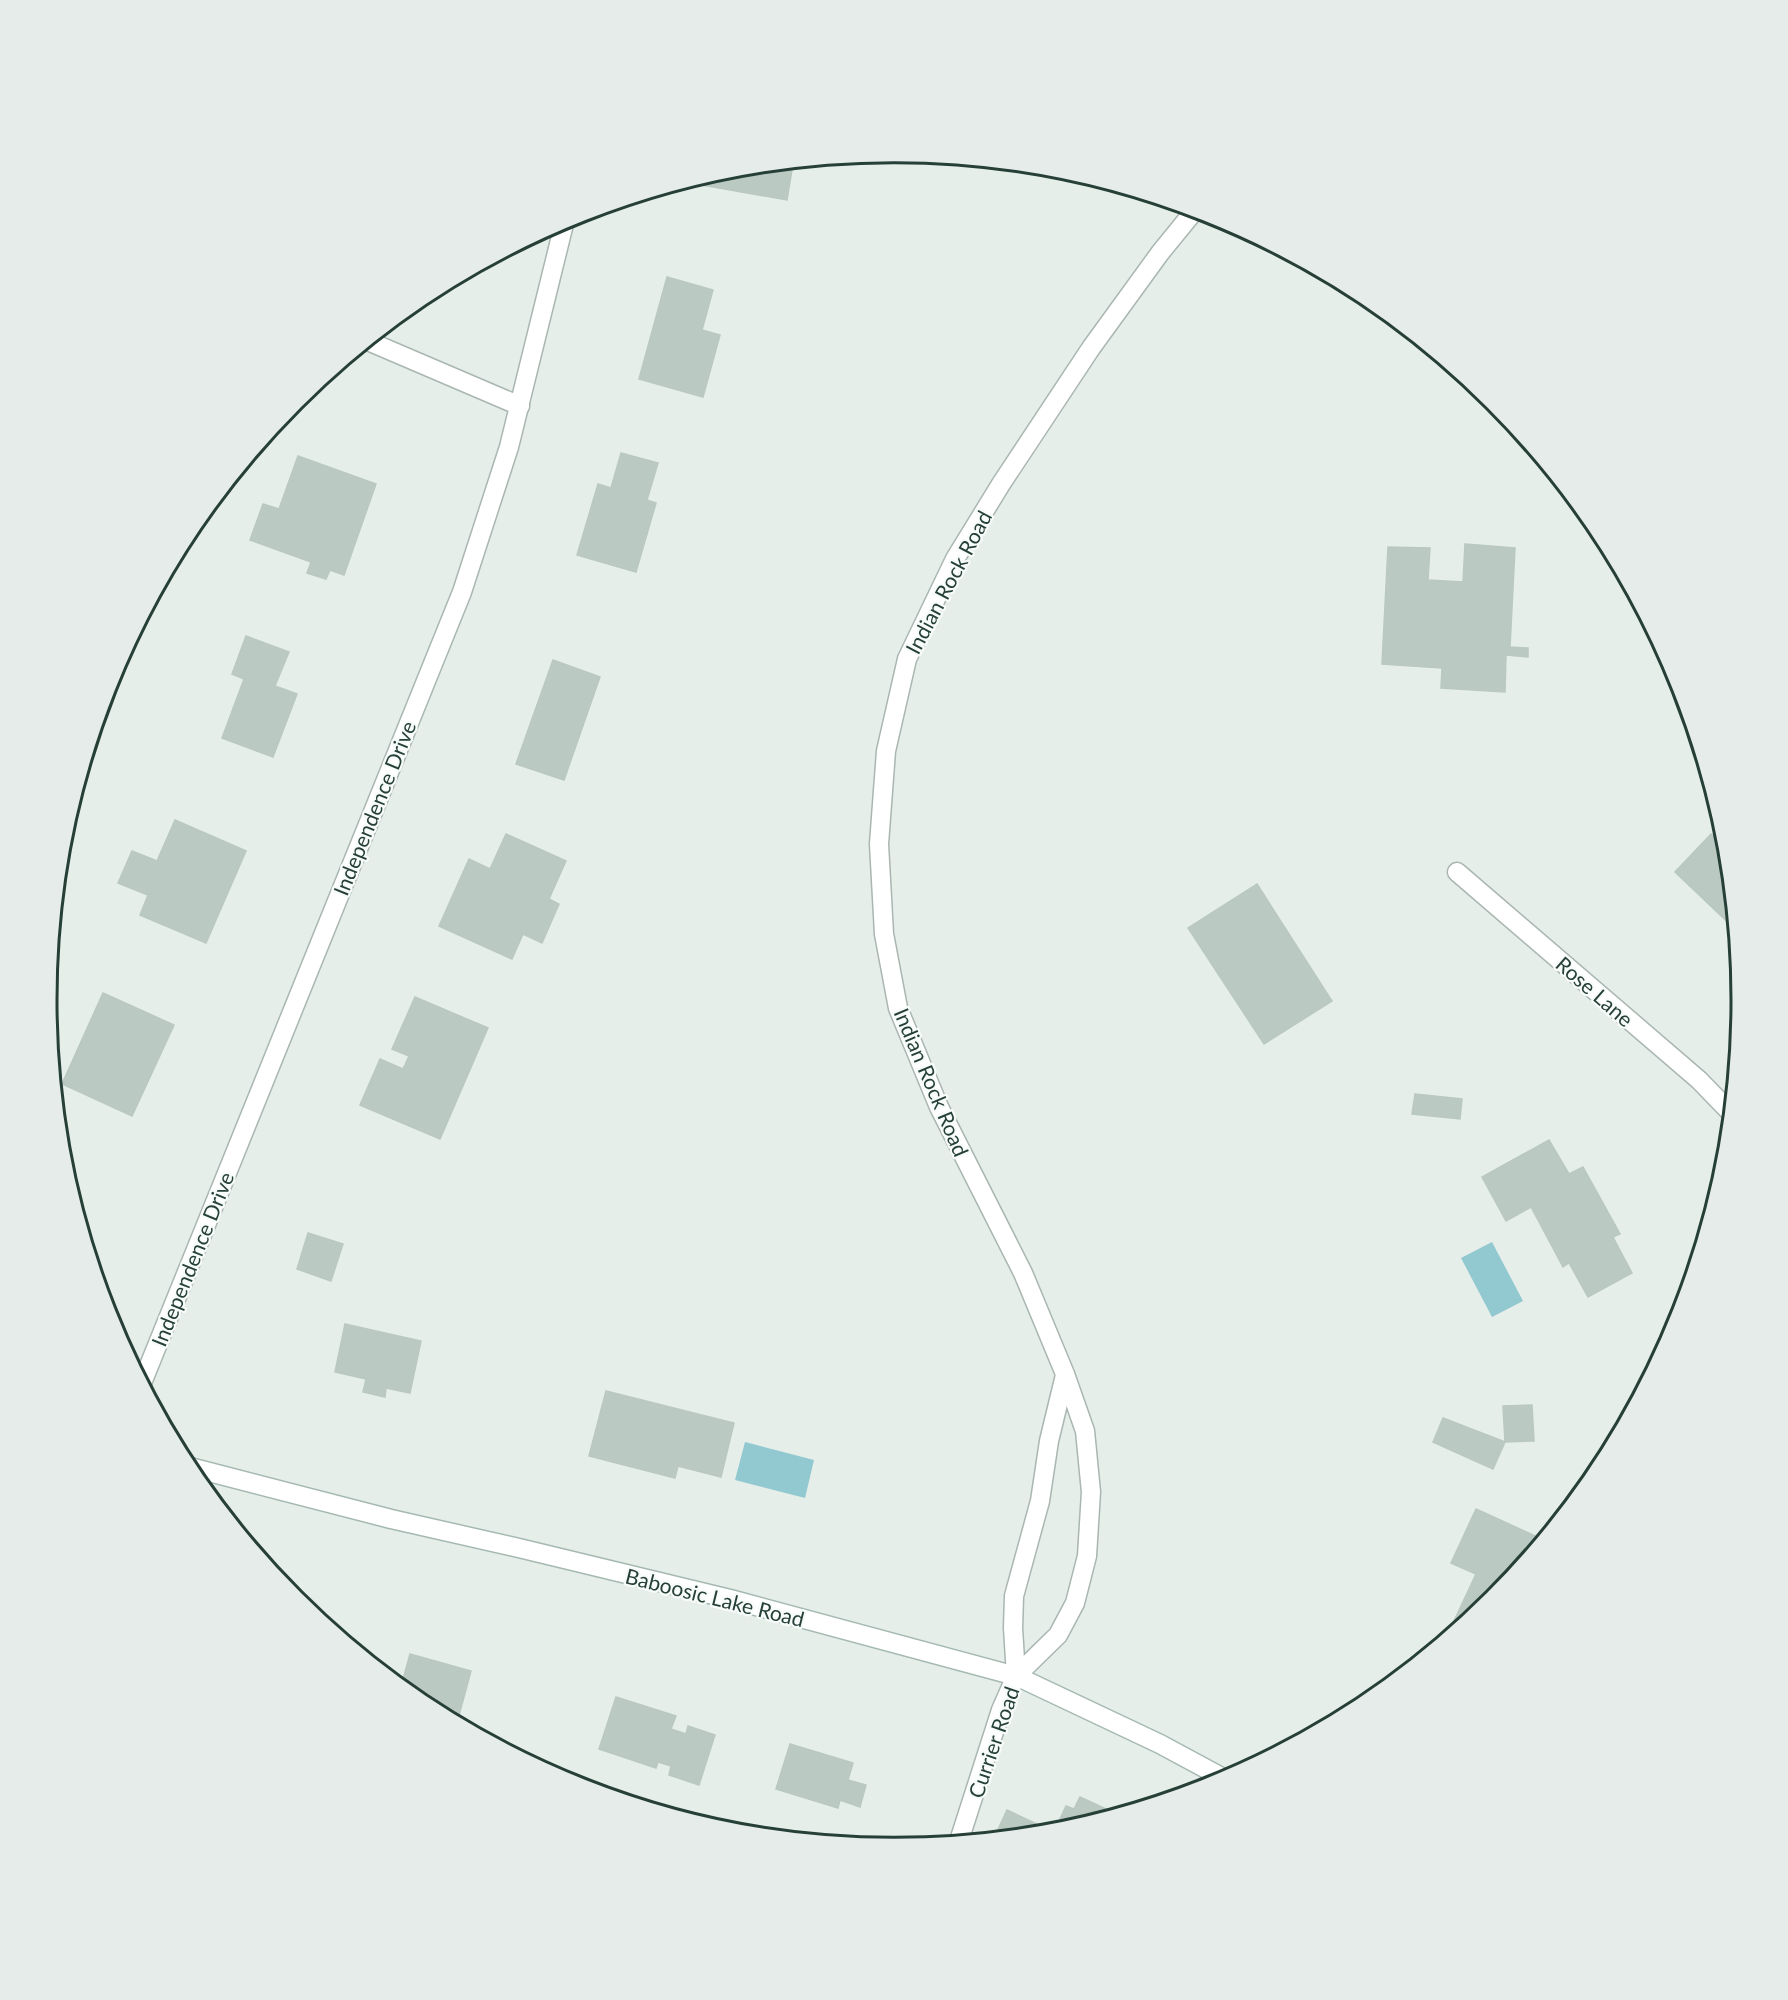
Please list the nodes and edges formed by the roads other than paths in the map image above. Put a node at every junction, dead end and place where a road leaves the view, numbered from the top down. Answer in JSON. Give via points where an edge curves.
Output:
{"nodes":[{"id":1,"x":1189,"y":217,"type":"edge"},
{"id":2,"x":562,"y":232,"type":"edge"},
{"id":3,"x":375,"y":344,"type":"edge"},
{"id":4,"x":520,"y":406,"type":"junction"},
{"id":5,"x":1457,"y":872,"type":"dead end"},
{"id":6,"x":1724,"y":1106,"type":"edge"},
{"id":7,"x":1065,"y":1374,"type":"junction"},
{"id":8,"x":145,"y":1375,"type":"edge"},
{"id":9,"x":202,"y":1470,"type":"edge"},
{"id":10,"x":1016,"y":1676,"type":"junction"},
{"id":11,"x":1214,"y":1773,"type":"edge"},
{"id":12,"x":961,"y":1834,"type":"edge"}],
"edges":[{"from":1,"to":7,"type":"street","name":"Indian Rock Road","via":[[1091,348],[955,559],[907,659],[886,751],[880,867],[884,934],[898,1008],[939,1107],[1023,1273]]},
{"from":2,"to":4,"type":"street","name":"Independence Drive"},
{"from":3,"to":4,"type":"street"},
{"from":4,"to":8,"type":"street","name":"Independence Drive","via":[[462,592]]},
{"from":5,"to":6,"type":"street","name":"Rose Lane"},
{"from":7,"to":10,"type":"street","via":[[1040,1501],[1014,1596]]},
{"from":7,"to":10,"type":"street","name":"Indian Rock Road","via":[[1085,1431],[1091,1492],[1087,1556],[1075,1603],[1058,1635]]},
{"from":9,"to":10,"type":"street","name":"Baboosic Lake Road","via":[[730,1599]]},
{"from":10,"to":11,"type":"street","name":"Baboosic Lake Road","via":[[1160,1743]]},
{"from":10,"to":12,"type":"street","name":"Currier Road","via":[[1001,1710]]}]}
